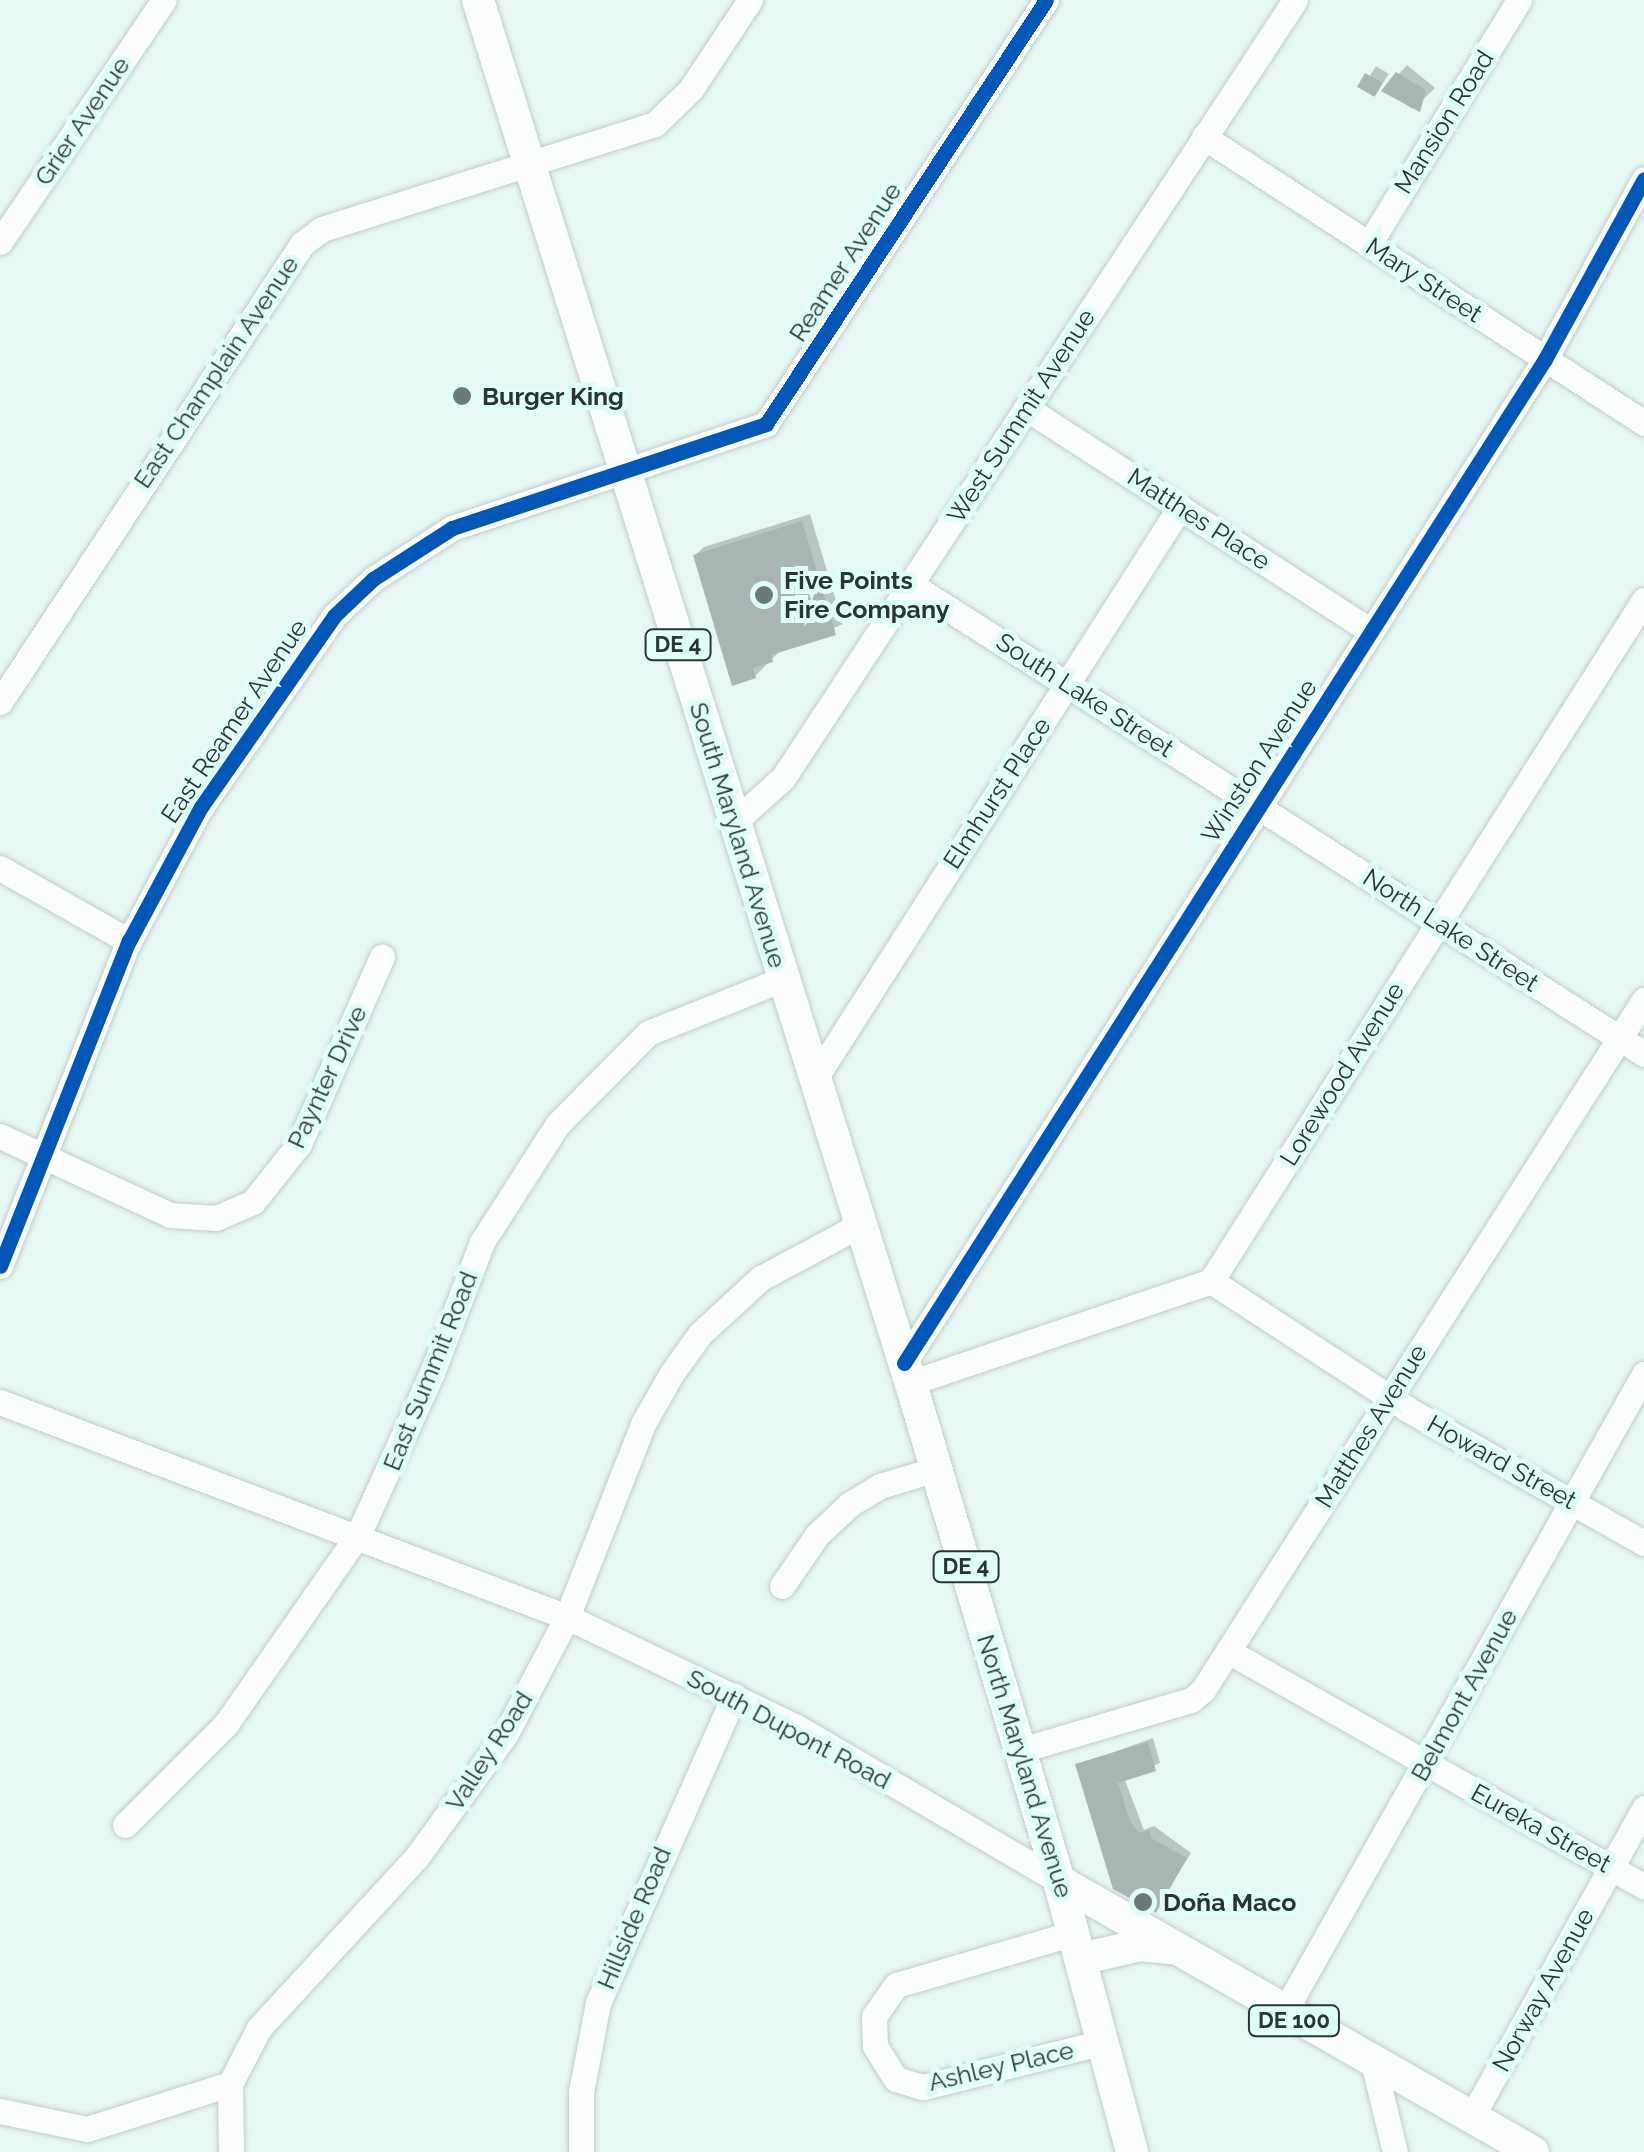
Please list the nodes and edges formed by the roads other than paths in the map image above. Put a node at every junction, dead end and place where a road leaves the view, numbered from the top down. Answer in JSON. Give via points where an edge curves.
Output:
{"nodes":[{"id":1,"x":164,"y":0,"type":"edge"},
{"id":2,"x":478,"y":0,"type":"edge"},
{"id":3,"x":750,"y":0,"type":"edge"},
{"id":4,"x":1046,"y":0,"type":"edge"},
{"id":5,"x":1295,"y":0,"type":"edge"},
{"id":6,"x":1519,"y":0,"type":"edge"},
{"id":7,"x":1204,"y":137,"type":"junction"},
{"id":8,"x":529,"y":166,"type":"junction"},
{"id":9,"x":1644,"y":179,"type":"edge"},
{"id":10,"x":0,"y":242,"type":"edge"},
{"id":11,"x":1369,"y":244,"type":"junction"},
{"id":12,"x":1544,"y":359,"type":"junction"},
{"id":13,"x":1026,"y":408,"type":"junction"},
{"id":14,"x":1644,"y":423,"type":"edge"},
{"id":15,"x":623,"y":468,"type":"junction"},
{"id":16,"x":1180,"y":507,"type":"junction"},
{"id":17,"x":910,"y":584,"type":"junction"},
{"id":18,"x":1644,"y":600,"type":"edge"},
{"id":19,"x":1371,"y":630,"type":"junction"},
{"id":20,"x":1067,"y":684,"type":"junction"},
{"id":21,"x":0,"y":702,"type":"edge"},
{"id":22,"x":1259,"y":806,"type":"junction"},
{"id":23,"x":734,"y":822,"type":"junction"},
{"id":24,"x":0,"y":868,"type":"edge"},
{"id":25,"x":1438,"y":921,"type":"junction"},
{"id":26,"x":129,"y":940,"type":"junction"},
{"id":27,"x":382,"y":957,"type":"dead end"},
{"id":28,"x":782,"y":979,"type":"junction"},
{"id":29,"x":1644,"y":1000,"type":"edge"},
{"id":30,"x":1619,"y":1039,"type":"junction"},
{"id":31,"x":1644,"y":1054,"type":"edge"},
{"id":32,"x":814,"y":1080,"type":"junction"},
{"id":33,"x":0,"y":1136,"type":"edge"},
{"id":34,"x":43,"y":1161,"type":"junction"},
{"id":35,"x":860,"y":1225,"type":"junction"},
{"id":36,"x":0,"y":1266,"type":"edge"},
{"id":37,"x":1212,"y":1281,"type":"junction"},
{"id":38,"x":907,"y":1373,"type":"junction"},
{"id":39,"x":1644,"y":1374,"type":"edge"},
{"id":40,"x":1389,"y":1397,"type":"junction"},
{"id":41,"x":0,"y":1402,"type":"edge"},
{"id":42,"x":936,"y":1470,"type":"junction"},
{"id":43,"x":1572,"y":1502,"type":"junction"},
{"id":44,"x":358,"y":1535,"type":"junction"},
{"id":45,"x":1644,"y":1542,"type":"edge"},
{"id":46,"x":782,"y":1586,"type":"dead end"},
{"id":47,"x":566,"y":1617,"type":"junction"},
{"id":48,"x":1228,"y":1651,"type":"junction"},
{"id":49,"x":734,"y":1696,"type":"junction"},
{"id":50,"x":1021,"y":1750,"type":"junction"},
{"id":51,"x":1426,"y":1763,"type":"junction"},
{"id":52,"x":1644,"y":1808,"type":"edge"},
{"id":53,"x":125,"y":1824,"type":"dead end"},
{"id":54,"x":1611,"y":1867,"type":"junction"},
{"id":55,"x":1060,"y":1881,"type":"junction"},
{"id":56,"x":1644,"y":1886,"type":"edge"},
{"id":57,"x":1078,"y":1946,"type":"junction"},
{"id":58,"x":1174,"y":1948,"type":"junction"},
{"id":59,"x":1282,"y":2014,"type":"junction"},
{"id":60,"x":1103,"y":2042,"type":"junction"},
{"id":61,"x":1374,"y":2066,"type":"junction"},
{"id":62,"x":230,"y":2084,"type":"junction"},
{"id":63,"x":0,"y":2110,"type":"edge"},
{"id":64,"x":1471,"y":2118,"type":"junction"},
{"id":65,"x":231,"y":2152,"type":"edge"},
{"id":66,"x":580,"y":2152,"type":"edge"},
{"id":67,"x":1132,"y":2152,"type":"edge"},
{"id":68,"x":1395,"y":2152,"type":"edge"},
{"id":69,"x":1533,"y":2152,"type":"edge"}],
"edges":[{"from":1,"to":10,"type":"street","name":"Grier Avenue"},
{"from":2,"to":8,"type":"main road","name":"South Maryland Avenue","number":"DE 4"},
{"from":3,"to":8,"type":"street","name":"East Champlain Avenue","via":[[673,111],[655,124]]},
{"from":4,"to":15,"type":"street","name":"Reamer Avenue","via":[[775,415],[741,434]]},
{"from":5,"to":7,"type":"street","name":"West Summit Avenue"},
{"from":6,"to":11,"type":"street","name":"Mansion Road"},
{"from":7,"to":11,"type":"street","name":"Mary Street"},
{"from":7,"to":13,"type":"street","name":"West Summit Avenue"},
{"from":8,"to":15,"type":"main road","name":"South Maryland Avenue","number":"DE 4"},
{"from":8,"to":21,"type":"street","name":"East Champlain Avenue","via":[[322,229],[302,244]]},
{"from":9,"to":12,"type":"street","name":"Winston Avenue"},
{"from":11,"to":12,"type":"street","name":"Mary Street"},
{"from":12,"to":14,"type":"street","name":"Mary Street"},
{"from":12,"to":19,"type":"street","name":"Winston Avenue"},
{"from":13,"to":16,"type":"street","name":"Matthes Place"},
{"from":13,"to":17,"type":"street","name":"West Summit Avenue"},
{"from":15,"to":23,"type":"main road","name":"South Maryland Avenue","number":"DE 4"},
{"from":15,"to":26,"type":"street","name":"East Reamer Avenue","via":[[452,528],[360,591],[334,616],[201,807]]},
{"from":16,"to":19,"type":"street","name":"Matthes Place"},
{"from":16,"to":20,"type":"street","name":"Elmhurst Place"},
{"from":17,"to":20,"type":"street","name":"South Lake Street"},
{"from":17,"to":23,"type":"street","name":"West Summit Avenue","via":[[783,778]]},
{"from":18,"to":25,"type":"street","name":"Lorewood Avenue"},
{"from":19,"to":22,"type":"street","name":"Winston Avenue"},
{"from":20,"to":22,"type":"street","name":"South Lake Street"},
{"from":20,"to":32,"type":"street","name":"Elmhurst Place"},
{"from":22,"to":25,"type":"street","name":"North Lake Street"},
{"from":22,"to":38,"type":"street","name":"Winston Avenue"},
{"from":23,"to":28,"type":"main road","name":"South Maryland Avenue","number":"DE 4"},
{"from":24,"to":26,"type":"street"},
{"from":25,"to":30,"type":"street","name":"North Lake Street"},
{"from":25,"to":37,"type":"street","name":"Lorewood Avenue"},
{"from":26,"to":34,"type":"street","name":"East Reamer Avenue"},
{"from":27,"to":34,"type":"street","name":"Paynter Drive","via":[[299,1144],[253,1202],[192,1220]]},
{"from":28,"to":32,"type":"main road","name":"South Maryland Avenue","number":"DE 4"},
{"from":28,"to":44,"type":"street","name":"East Summit Road","via":[[648,1033],[557,1125],[482,1242],[432,1375]]},
{"from":29,"to":30,"type":"street","name":"Matthes Avenue"},
{"from":30,"to":31,"type":"street","name":"North Lake Street"},
{"from":30,"to":40,"type":"street","name":"Matthes Avenue"},
{"from":32,"to":35,"type":"main road","name":"South Maryland Avenue","number":"DE 4"},
{"from":33,"to":34,"type":"street","name":"Paynter Drive"},
{"from":34,"to":36,"type":"street","name":"East Reamer Avenue"},
{"from":35,"to":38,"type":"main road","name":"South Maryland Avenue","number":"DE 4"},
{"from":35,"to":47,"type":"street","name":"Valley Road","via":[[760,1278],[700,1334],[644,1422]]},
{"from":37,"to":38,"type":"street"},
{"from":37,"to":40,"type":"street","name":"Howard Street"},
{"from":38,"to":42,"type":"main road","name":"North Maryland Avenue","number":"DE 4"},
{"from":39,"to":43,"type":"street","name":"Belmont Avenue"},
{"from":40,"to":43,"type":"street","name":"Howard Street"},
{"from":40,"to":48,"type":"street","name":"Matthes Avenue"},
{"from":41,"to":44,"type":"street","name":"South Dupont Road"},
{"from":42,"to":46,"type":"street","via":[[880,1486],[850,1504],[817,1535]]},
{"from":42,"to":50,"type":"main road","name":"North Maryland Avenue","number":"DE 4"},
{"from":43,"to":45,"type":"street","name":"Howard Street"},
{"from":43,"to":51,"type":"street","name":"Belmont Avenue"},
{"from":44,"to":47,"type":"street","name":"South Dupont Road"},
{"from":44,"to":53,"type":"street","name":"East Summit Road","via":[[226,1724]]},
{"from":47,"to":49,"type":"street","name":"South Dupont Road"},
{"from":47,"to":62,"type":"street","name":"Valley Road","via":[[470,1786],[416,1858],[258,2028]]},
{"from":48,"to":50,"type":"street","name":"Matthes Avenue","via":[[1191,1700]]},
{"from":48,"to":51,"type":"street","name":"Eureka Street"},
{"from":49,"to":55,"type":"street","name":"South Dupont Road"},
{"from":49,"to":66,"type":"street","name":"Hillside Road","via":[[598,2003],[581,2092]]},
{"from":50,"to":55,"type":"main road","name":"North Maryland Avenue","number":"DE 4"},
{"from":51,"to":54,"type":"street","name":"Eureka Street"},
{"from":51,"to":59,"type":"street","name":"Belmont Avenue"},
{"from":52,"to":54,"type":"street","name":"Norway Avenue"},
{"from":54,"to":56,"type":"street","name":"Eureka Street"},
{"from":54,"to":64,"type":"street","name":"Norway Avenue"},
{"from":55,"to":57,"type":"main road","name":"North Maryland Avenue","number":"DE 4"},
{"from":55,"to":58,"type":"main road","name":"South Dupont Road","number":"DE 100"},
{"from":57,"to":58,"type":"main road"},
{"from":57,"to":60,"type":"main road","name":"North Maryland Avenue","number":"DE 4"},
{"from":57,"to":60,"type":"street","name":"Ashley Place","via":[[896,1985],[878,2001],[875,2046],[896,2079],[924,2087]]},
{"from":58,"to":59,"type":"main road","name":"South Dupont Road","number":"DE 100"},
{"from":59,"to":61,"type":"main road","name":"South Dupont Road","number":"DE 100"},
{"from":60,"to":67,"type":"main road","name":"North Maryland Avenue","number":"DE 4"},
{"from":61,"to":64,"type":"main road","name":"South Dupont Road","number":"DE 100"},
{"from":61,"to":68,"type":"street"},
{"from":62,"to":63,"type":"street","via":[[87,2129]]},
{"from":62,"to":65,"type":"street"},
{"from":64,"to":69,"type":"main road","name":"South Dupont Road","number":"DE 100"}]}
